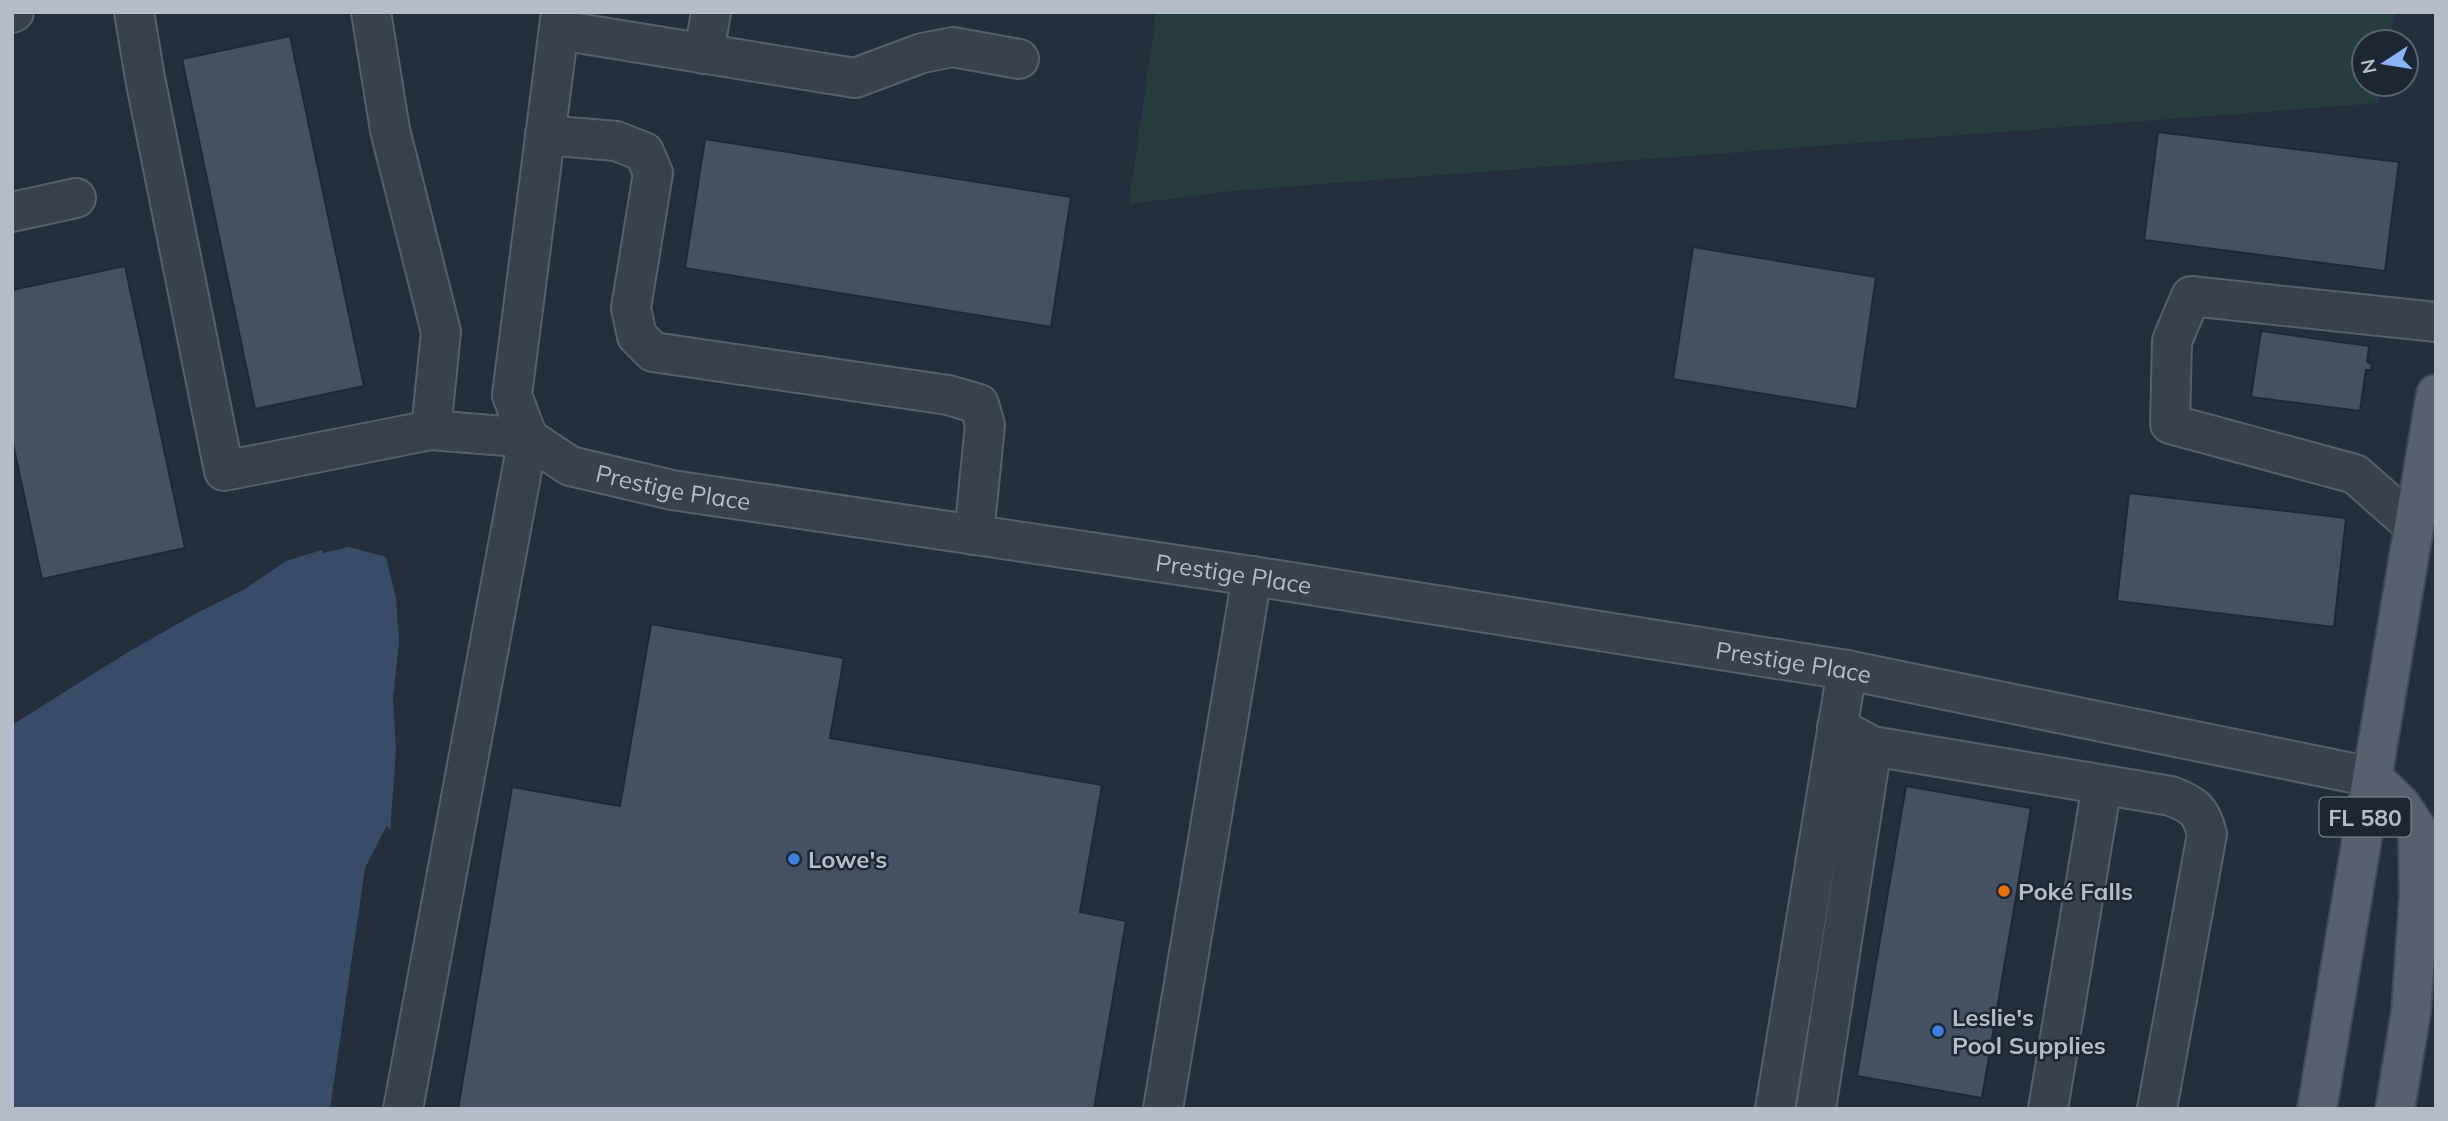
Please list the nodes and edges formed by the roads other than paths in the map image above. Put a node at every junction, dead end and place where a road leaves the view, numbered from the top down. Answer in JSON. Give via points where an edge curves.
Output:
{"nodes":[{"id":1,"x":134,"y":12,"type":"edge"},
{"id":2,"x":371,"y":12,"type":"edge"},
{"id":3,"x":711,"y":12,"type":"edge"},
{"id":4,"x":560,"y":21,"type":"edge"},
{"id":5,"x":704,"y":54,"type":"junction"},
{"id":6,"x":1019,"y":59,"type":"dead end"},
{"id":7,"x":545,"y":135,"type":"junction"},
{"id":8,"x":76,"y":198,"type":"dead end"},
{"id":9,"x":12,"y":212,"type":"edge"},
{"id":10,"x":2436,"y":322,"type":"edge"},
{"id":11,"x":2436,"y":394,"type":"edge"},
{"id":12,"x":431,"y":430,"type":"junction"},
{"id":13,"x":528,"y":438,"type":"junction"},
{"id":14,"x":974,"y":535,"type":"junction"},
{"id":15,"x":2425,"y":535,"type":"edge"},
{"id":16,"x":1252,"y":576,"type":"junction"},
{"id":17,"x":1847,"y":670,"type":"junction"},
{"id":18,"x":1837,"y":727,"type":"junction"},
{"id":19,"x":1872,"y":746,"type":"junction"},
{"id":20,"x":2371,"y":777,"type":"junction"},
{"id":21,"x":2102,"y":785,"type":"junction"},
{"id":22,"x":1784,"y":1107,"type":"edge"},
{"id":23,"x":403,"y":1109,"type":"edge"},
{"id":24,"x":1163,"y":1109,"type":"edge"},
{"id":25,"x":1816,"y":1109,"type":"edge"},
{"id":26,"x":2048,"y":1109,"type":"edge"},
{"id":27,"x":2157,"y":1109,"type":"edge"},
{"id":28,"x":2317,"y":1109,"type":"edge"},
{"id":29,"x":2395,"y":1109,"type":"edge"}],
"edges":[{"from":1,"to":12,"type":"street","via":[[224,471]]},
{"from":2,"to":12,"type":"street","via":[[390,130],[441,332]]},
{"from":3,"to":5,"type":"street"},
{"from":4,"to":5,"type":"street"},
{"from":4,"to":7,"type":"street"},
{"from":5,"to":6,"type":"street","via":[[856,78],[953,47]]},
{"from":7,"to":13,"type":"street","via":[[512,395]]},
{"from":7,"to":14,"type":"street","via":[[616,141],[644,152],[653,173],[631,308],[637,336],[653,352],[948,395],[979,404],[985,425]]},
{"from":8,"to":9,"type":"street"},
{"from":10,"to":15,"type":"street","via":[[2191,296],[2172,341],[2170,424],[2355,474]]},
{"from":11,"to":15,"type":"main road","number":"FL 580"},
{"from":12,"to":13,"type":"street"},
{"from":13,"to":14,"type":"street","name":"Prestige Place","via":[[570,466],[672,490]]},
{"from":13,"to":23,"type":"street"},
{"from":14,"to":16,"type":"street","name":"Prestige Place"},
{"from":15,"to":20,"type":"main road","number":"FL 580"},
{"from":16,"to":17,"type":"street","name":"Prestige Place"},
{"from":16,"to":24,"type":"street"},
{"from":17,"to":18,"type":"street"},
{"from":17,"to":20,"type":"street","name":"Prestige Place"},
{"from":18,"to":19,"type":"street"},
{"from":18,"to":22,"type":"street"},
{"from":19,"to":21,"type":"street"},
{"from":19,"to":25,"type":"street"},
{"from":20,"to":28,"type":"main road","number":"FL 580"},
{"from":20,"to":29,"type":"main road","via":[[2400,805],[2417,831],[2419,897],[2413,986]]},
{"from":21,"to":26,"type":"street"},
{"from":21,"to":27,"type":"street","via":[[2192,804],[2203,818],[2207,834]]}]}
